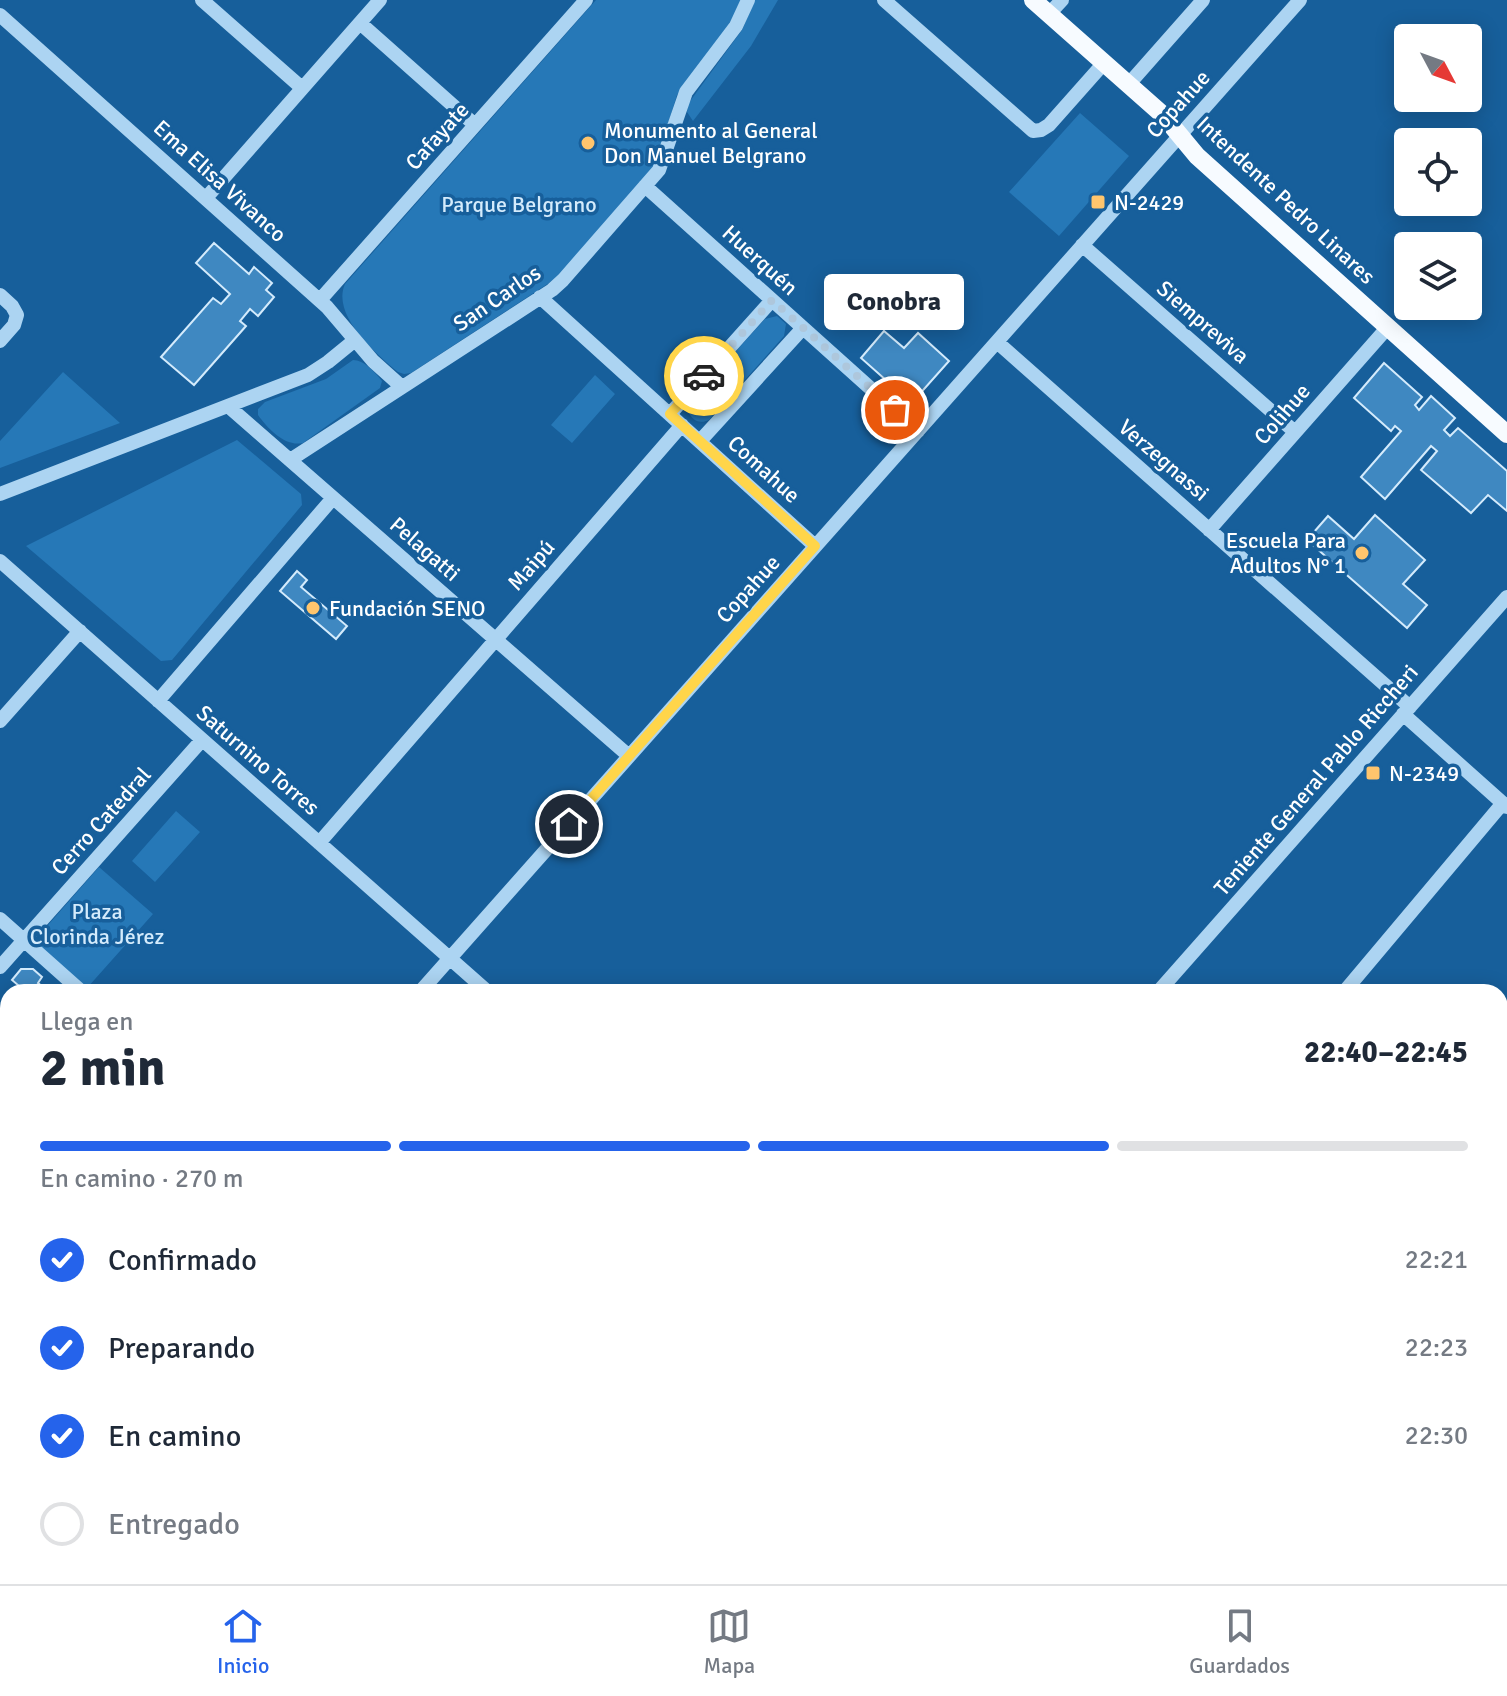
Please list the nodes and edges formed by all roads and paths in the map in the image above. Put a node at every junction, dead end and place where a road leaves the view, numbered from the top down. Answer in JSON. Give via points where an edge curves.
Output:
{"nodes":[{"id":1,"x":202,"y":0,"type":"edge"},
{"id":2,"x":380,"y":0,"type":"edge"},
{"id":3,"x":586,"y":0,"type":"edge"},
{"id":4,"x":748,"y":0,"type":"edge"},
{"id":5,"x":884,"y":0,"type":"edge"},
{"id":6,"x":1033,"y":0,"type":"edge"},
{"id":7,"x":1062,"y":0,"type":"edge"},
{"id":8,"x":1203,"y":0,"type":"edge"},
{"id":9,"x":1300,"y":0,"type":"edge"},
{"id":10,"x":1049,"y":14,"type":"junction"},
{"id":11,"x":0,"y":15,"type":"edge"},
{"id":12,"x":360,"y":23,"type":"junction"},
{"id":13,"x":1104,"y":63,"type":"junction"},
{"id":14,"x":1128,"y":85,"type":"junction"},
{"id":15,"x":302,"y":88,"type":"junction"},
{"id":16,"x":475,"y":125,"type":"junction"},
{"id":17,"x":1179,"y":136,"type":"junction"},
{"id":18,"x":645,"y":186,"type":"junction"},
{"id":19,"x":206,"y":198,"type":"junction"},
{"id":20,"x":1082,"y":245,"type":"junction"},
{"id":21,"x":0,"y":295,"type":"edge"},
{"id":22,"x":540,"y":297,"type":"junction"},
{"id":23,"x":320,"y":300,"type":"junction"},
{"id":24,"x":772,"y":300,"type":"junction"},
{"id":25,"x":1388,"y":327,"type":"junction"},
{"id":26,"x":803,"y":328,"type":"junction"},
{"id":27,"x":355,"y":340,"type":"junction"},
{"id":28,"x":0,"y":341,"type":"edge"},
{"id":29,"x":997,"y":342,"type":"junction"},
{"id":30,"x":402,"y":387,"type":"junction"},
{"id":31,"x":228,"y":406,"type":"junction"},
{"id":32,"x":670,"y":414,"type":"junction"},
{"id":33,"x":682,"y":425,"type":"junction"},
{"id":34,"x":918,"y":431,"type":"junction"},
{"id":35,"x":1295,"y":432,"type":"junction"},
{"id":36,"x":1507,"y":434,"type":"edge"},
{"id":37,"x":700,"y":441,"type":"junction"},
{"id":38,"x":290,"y":460,"type":"junction"},
{"id":39,"x":0,"y":494,"type":"edge"},
{"id":40,"x":333,"y":498,"type":"junction"},
{"id":41,"x":1209,"y":530,"type":"junction"},
{"id":42,"x":815,"y":546,"type":"junction"},
{"id":43,"x":0,"y":561,"type":"edge"},
{"id":44,"x":1507,"y":597,"type":"edge"},
{"id":45,"x":80,"y":631,"type":"junction"},
{"id":46,"x":495,"y":640,"type":"junction"},
{"id":47,"x":158,"y":701,"type":"junction"},
{"id":48,"x":1407,"y":711,"type":"junction"},
{"id":49,"x":0,"y":721,"type":"edge"},
{"id":50,"x":202,"y":740,"type":"junction"},
{"id":51,"x":629,"y":756,"type":"junction"},
{"id":52,"x":1505,"y":805,"type":"edge"},
{"id":53,"x":319,"y":843,"type":"junction"},
{"id":54,"x":0,"y":919,"type":"edge"},
{"id":55,"x":24,"y":940,"type":"junction"},
{"id":56,"x":450,"y":958,"type":"junction"},
{"id":57,"x":0,"y":967,"type":"edge"},
{"id":58,"x":73,"y":984,"type":"edge"},
{"id":59,"x":427,"y":984,"type":"edge"},
{"id":60,"x":479,"y":984,"type":"edge"},
{"id":61,"x":1165,"y":984,"type":"edge"},
{"id":62,"x":1351,"y":984,"type":"edge"}],
"edges":[{"from":1,"to":15,"type":"street"},
{"from":2,"to":12,"type":"street"},
{"from":3,"to":16,"type":"street","name":"Cafayate"},
{"from":4,"to":18,"type":"street","name":"San Carlos","via":[[736,26],[686,92],[665,158]]},
{"from":5,"to":13,"type":"street","via":[[1025,126],[1037,131],[1049,125]]},
{"from":6,"to":10,"type":"main road","name":"Intendente Pedro Linares"},
{"from":7,"to":10,"type":"street"},
{"from":8,"to":14,"type":"street"},
{"from":9,"to":17,"type":"street","name":"Copahue"},
{"from":10,"to":13,"type":"main road","name":"Intendente Pedro Linares"},
{"from":11,"to":19,"type":"street","name":"Ema Elisa Vivanco"},
{"from":12,"to":15,"type":"street"},
{"from":12,"to":16,"type":"street"},
{"from":13,"to":14,"type":"main road","name":"Intendente Pedro Linares"},
{"from":14,"to":17,"type":"main road","name":"Intendente Pedro Linares"},
{"from":15,"to":19,"type":"street"},
{"from":16,"to":23,"type":"street","name":"Cafayate"},
{"from":17,"to":20,"type":"street","name":"Copahue"},
{"from":17,"to":25,"type":"main road","name":"Intendente Pedro Linares"},
{"from":18,"to":22,"type":"street","name":"San Carlos","via":[[563,280]]},
{"from":18,"to":24,"type":"street","name":"Huerquén"},
{"from":19,"to":23,"type":"street","name":"Ema Elisa Vivanco"},
{"from":20,"to":29,"type":"street","name":"Copahue"},
{"from":20,"to":35,"type":"street","name":"Siempreviva"},
{"from":21,"to":28,"type":"street","via":[[17,315]]},
{"from":22,"to":30,"type":"street","name":"San Carlos"},
{"from":22,"to":32,"type":"street","name":"Comahue"},
{"from":23,"to":27,"type":"street","name":"Ema Elisa Vivanco"},
{"from":24,"to":26,"type":"street","name":"Huerquén"},
{"from":24,"to":32,"type":"street"},
{"from":25,"to":35,"type":"street","name":"Colihue"},
{"from":25,"to":36,"type":"main road","name":"Intendente Pedro Linares"},
{"from":26,"to":34,"type":"street","name":"Huerquén"},
{"from":26,"to":37,"type":"street"},
{"from":27,"to":30,"type":"street","name":"Ema Elisa Vivanco"},
{"from":27,"to":31,"type":"street","via":[[315,372]]},
{"from":29,"to":34,"type":"street","name":"Copahue"},
{"from":29,"to":41,"type":"street","name":"Verzegnassi"},
{"from":30,"to":38,"type":"street","name":"San Carlos"},
{"from":31,"to":38,"type":"street","name":"Pelagatti"},
{"from":31,"to":39,"type":"street"},
{"from":32,"to":33,"type":"street","name":"Comahue"},
{"from":33,"to":37,"type":"street","name":"Comahue"},
{"from":33,"to":46,"type":"street","name":"Maipú"},
{"from":34,"to":42,"type":"street","name":"Copahue"},
{"from":35,"to":41,"type":"street","name":"Colihue"},
{"from":37,"to":42,"type":"street","name":"Comahue"},
{"from":38,"to":40,"type":"street","name":"Pelagatti"},
{"from":40,"to":46,"type":"street","name":"Pelagatti"},
{"from":40,"to":47,"type":"street"},
{"from":41,"to":48,"type":"street","name":"Verzegnassi"},
{"from":42,"to":51,"type":"street","name":"Copahue"},
{"from":43,"to":45,"type":"street","name":"Saturnino Torres"},
{"from":44,"to":48,"type":"street","name":"Teniente General Pablo Riccheri"},
{"from":45,"to":47,"type":"street","name":"Saturnino Torres"},
{"from":45,"to":49,"type":"street"},
{"from":46,"to":51,"type":"street","name":"Pelagatti"},
{"from":46,"to":53,"type":"street","name":"Maipú"},
{"from":47,"to":50,"type":"street","name":"Saturnino Torres"},
{"from":48,"to":52,"type":"street","name":"Verzegnassi"},
{"from":48,"to":61,"type":"street","name":"Teniente General Pablo Riccheri"},
{"from":50,"to":53,"type":"street","name":"Saturnino Torres"},
{"from":50,"to":55,"type":"street","name":"Cerro Catedral"},
{"from":51,"to":56,"type":"street","name":"Copahue"},
{"from":52,"to":62,"type":"street"},
{"from":53,"to":56,"type":"street","name":"Saturnino Torres"},
{"from":54,"to":55,"type":"street"},
{"from":55,"to":57,"type":"street","name":"Cerro Catedral"},
{"from":55,"to":58,"type":"street"},
{"from":56,"to":59,"type":"street","name":"Copahue"},
{"from":56,"to":60,"type":"street","name":"Saturnino Torres"}]}
